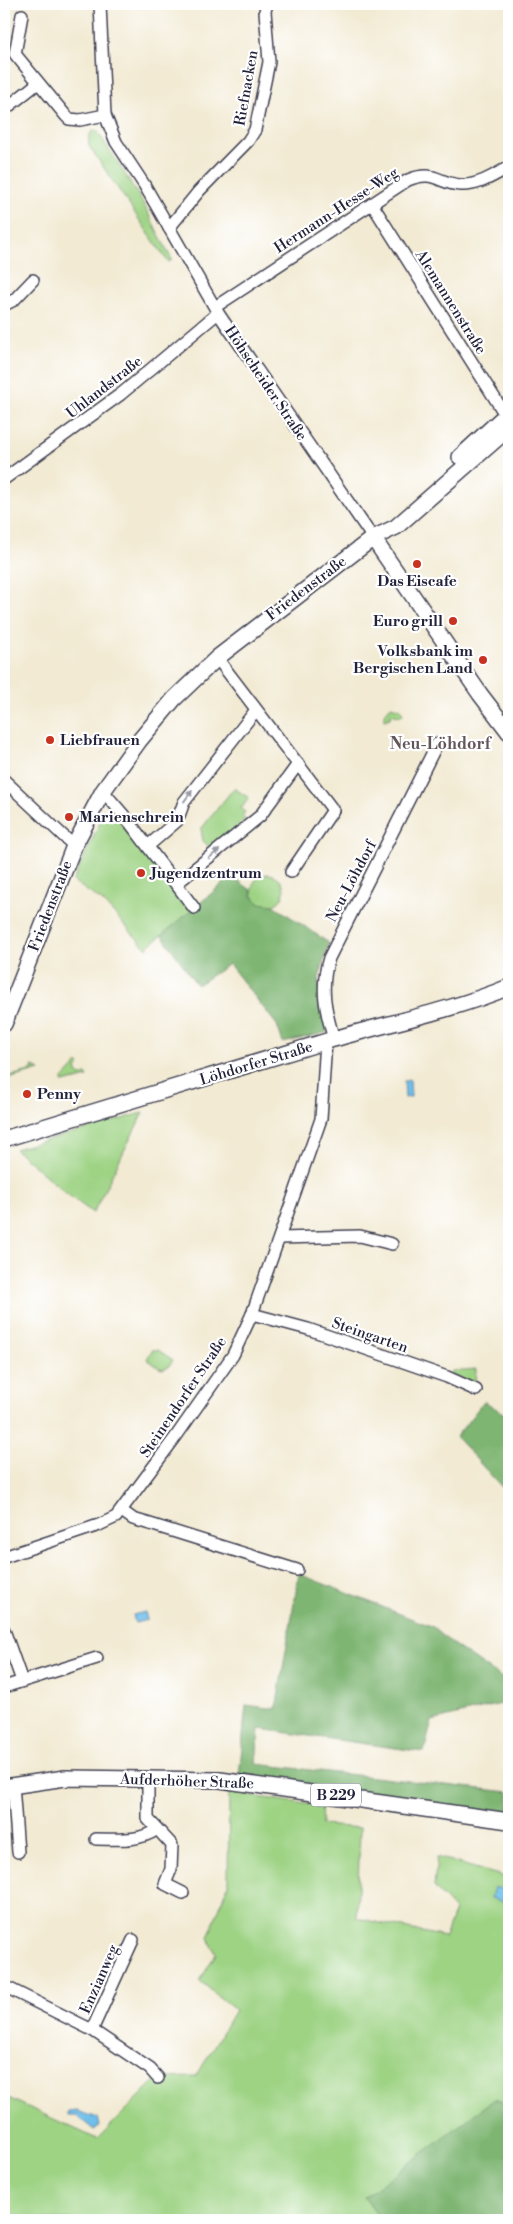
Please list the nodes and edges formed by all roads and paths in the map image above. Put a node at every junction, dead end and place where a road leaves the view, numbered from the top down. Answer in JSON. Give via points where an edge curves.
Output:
{"nodes":[{"id":1,"x":100,"y":4,"type":"edge"},
{"id":2,"x":264,"y":6,"type":"edge"},
{"id":3,"x":22,"y":15,"type":"dead end"},
{"id":4,"x":38,"y":83,"type":"junction"},
{"id":5,"x":4,"y":110,"type":"edge"},
{"id":6,"x":105,"y":115,"type":"junction"},
{"id":7,"x":509,"y":167,"type":"edge"},
{"id":8,"x":372,"y":204,"type":"junction"},
{"id":9,"x":169,"y":228,"type":"junction"},
{"id":10,"x":33,"y":280,"type":"dead end"},
{"id":11,"x":4,"y":305,"type":"edge"},
{"id":12,"x":217,"y":310,"type":"junction"},
{"id":13,"x":508,"y":419,"type":"edge"},
{"id":14,"x":4,"y":479,"type":"edge"},
{"id":15,"x":373,"y":538,"type":"junction"},
{"id":16,"x":217,"y":658,"type":"junction"},
{"id":17,"x":256,"y":710,"type":"junction"},
{"id":18,"x":509,"y":732,"type":"edge"},
{"id":19,"x":437,"y":744,"type":"dead end"},
{"id":20,"x":298,"y":764,"type":"junction"},
{"id":21,"x":4,"y":780,"type":"edge"},
{"id":22,"x":104,"y":791,"type":"junction"},
{"id":23,"x":74,"y":846,"type":"junction"},
{"id":24,"x":148,"y":846,"type":"junction"},
{"id":25,"x":291,"y":872,"type":"dead end"},
{"id":26,"x":176,"y":884,"type":"junction"},
{"id":27,"x":194,"y":908,"type":"dead end"},
{"id":28,"x":509,"y":987,"type":"edge"},
{"id":29,"x":4,"y":1024,"type":"edge"},
{"id":30,"x":330,"y":1040,"type":"junction"},
{"id":31,"x":4,"y":1139,"type":"edge"},
{"id":32,"x":280,"y":1238,"type":"junction"},
{"id":33,"x":392,"y":1244,"type":"dead end"},
{"id":34,"x":252,"y":1314,"type":"junction"},
{"id":35,"x":476,"y":1390,"type":"dead end"},
{"id":36,"x":122,"y":1511,"type":"junction"},
{"id":37,"x":4,"y":1557,"type":"edge"},
{"id":38,"x":297,"y":1570,"type":"dead end"},
{"id":39,"x":4,"y":1630,"type":"edge"},
{"id":40,"x":97,"y":1658,"type":"dead end"},
{"id":41,"x":22,"y":1681,"type":"junction"},
{"id":42,"x":4,"y":1687,"type":"edge"},
{"id":43,"x":148,"y":1778,"type":"junction"},
{"id":44,"x":8,"y":1786,"type":"edge"},
{"id":45,"x":509,"y":1821,"type":"edge"},
{"id":46,"x":156,"y":1830,"type":"junction"},
{"id":47,"x":96,"y":1839,"type":"dead end"},
{"id":48,"x":18,"y":1852,"type":"dead end"},
{"id":49,"x":184,"y":1893,"type":"dead end"},
{"id":50,"x":133,"y":1940,"type":"dead end"},
{"id":51,"x":4,"y":1986,"type":"edge"},
{"id":52,"x":92,"y":2030,"type":"junction"},
{"id":53,"x":158,"y":2078,"type":"dead end"}],
"edges":[{"from":1,"to":6,"type":"street","name":"Höhscheider Straße"},
{"from":2,"to":9,"type":"street","name":"Riefnacken","via":[[269,62],[255,130]]},
{"from":3,"to":4,"type":"street","via":[[15,54]]},
{"from":4,"to":5,"type":"street"},
{"from":4,"to":6,"type":"street","via":[[70,119]]},
{"from":6,"to":9,"type":"street","name":"Höhscheider Straße","via":[[116,142]]},
{"from":7,"to":8,"type":"street","name":"Hermann-Hesse-Weg","via":[[482,181],[464,185],[430,175],[413,178]]},
{"from":8,"to":12,"type":"street","name":"Hermann-Hesse-Weg"},
{"from":8,"to":13,"type":"street","name":"Alemannenstraße"},
{"from":9,"to":12,"type":"street","name":"Höhscheider Straße"},
{"from":10,"to":11,"type":"street","via":[[14,300]]},
{"from":12,"to":14,"type":"street","name":"Uhlandstraße","via":[[121,394]]},
{"from":12,"to":15,"type":"street","name":"Höhscheider Straße"},
{"from":13,"to":15,"type":"main road","name":"Friedenstraße","via":[[396,526]]},
{"from":15,"to":16,"type":"main road","name":"Friedenstraße"},
{"from":15,"to":18,"type":"main road","name":"Höhscheider Straße"},
{"from":16,"to":17,"type":"street"},
{"from":16,"to":22,"type":"main road","name":"Friedenstraße","via":[[157,719]]},
{"from":17,"to":20,"type":"street"},
{"from":24,"to":17,"type":"street","one_way":true,"via":[[177,821],[184,802]]},
{"from":19,"to":30,"type":"street","name":"Neu-Löhdorf","via":[[329,958],[323,994]]},
{"from":20,"to":25,"type":"street","via":[[333,810]]},
{"from":26,"to":20,"type":"street","one_way":true,"via":[[260,816]]},
{"from":21,"to":23,"type":"street"},
{"from":22,"to":23,"type":"main road","name":"Friedenstraße"},
{"from":22,"to":24,"type":"street"},
{"from":23,"to":29,"type":"main road","name":"Friedenstraße"},
{"from":24,"to":26,"type":"street"},
{"from":26,"to":27,"type":"street"},
{"from":28,"to":30,"type":"main road","name":"Löhdorfer Straße","via":[[434,1012]]},
{"from":30,"to":31,"type":"main road","name":"Löhdorfer Straße"},
{"from":30,"to":32,"type":"street","name":"Steinendorfer Straße","via":[[321,1119]]},
{"from":32,"to":33,"type":"street","via":[[360,1236]]},
{"from":32,"to":34,"type":"street","name":"Steinendorfer Straße"},
{"from":34,"to":35,"type":"street","name":"Steingarten","via":[[308,1329],[447,1376]]},
{"from":34,"to":36,"type":"street","name":"Steinendorfer Straße","via":[[229,1360]]},
{"from":36,"to":37,"type":"street","name":"Steinendorfer Straße","via":[[99,1526]]},
{"from":36,"to":38,"type":"street","via":[[141,1522]]},
{"from":39,"to":41,"type":"street"},
{"from":40,"to":41,"type":"street"},
{"from":41,"to":42,"type":"street"},
{"from":43,"to":44,"type":"main road","name":"Aufderhöher Straße","number":"B 229","via":[[65,1778]]},
{"from":43,"to":45,"type":"main road","name":"Aufderhöher Straße","number":"B 229","via":[[220,1780],[273,1786]]},
{"from":43,"to":46,"type":"street","via":[[147,1816]]},
{"from":44,"to":48,"type":"street","name":"Aufderhöher Straße"},
{"from":46,"to":47,"type":"street","via":[[145,1838]]},
{"from":46,"to":49,"type":"street","via":[[172,1845],[171,1869],[165,1884]]},
{"from":50,"to":52,"type":"street","name":"Enzianweg"},
{"from":51,"to":52,"type":"street","name":"Enzianweg"},
{"from":52,"to":53,"type":"street","name":"Enzianweg","via":[[150,2069]]}]}
